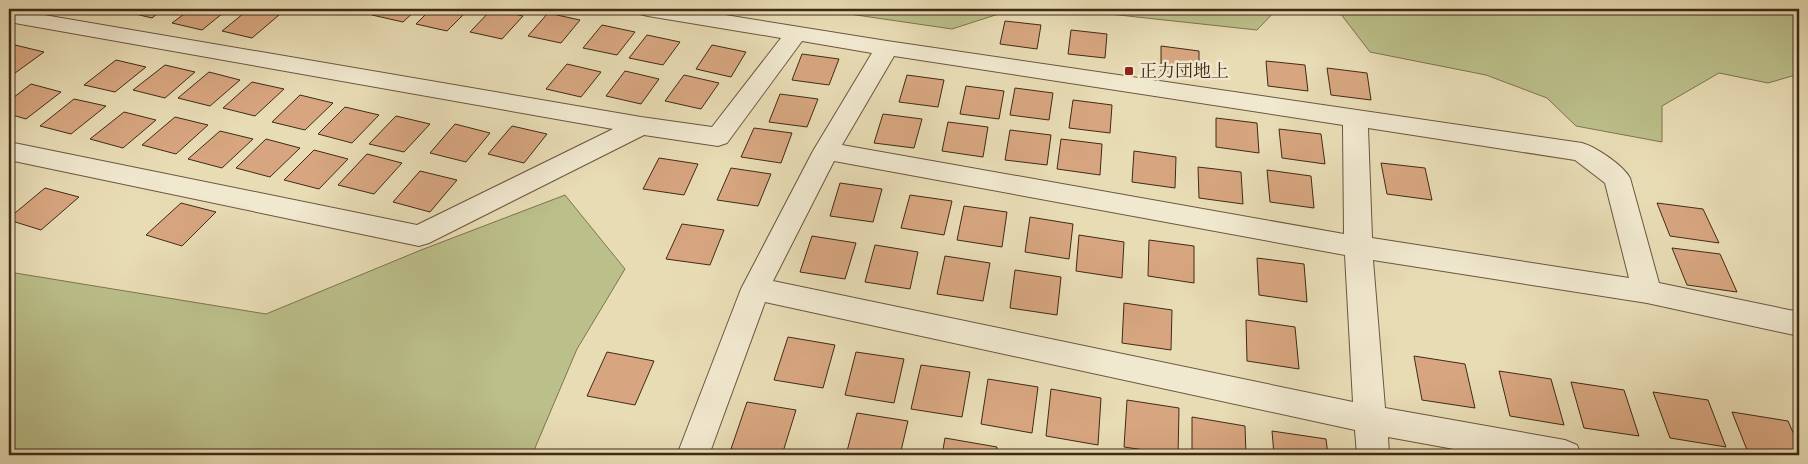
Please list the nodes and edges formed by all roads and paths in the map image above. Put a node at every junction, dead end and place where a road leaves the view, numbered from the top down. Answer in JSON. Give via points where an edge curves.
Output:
{"nodes":[{"id":1,"x":648,"y":9,"type":"edge"},
{"id":2,"x":9,"y":15,"type":"edge"},
{"id":3,"x":797,"y":32,"type":"junction"},
{"id":4,"x":887,"y":48,"type":"junction"},
{"id":5,"x":1356,"y":117,"type":"junction"},
{"id":6,"x":641,"y":126,"type":"junction"},
{"id":7,"x":826,"y":150,"type":"junction"},
{"id":8,"x":9,"y":151,"type":"edge"},
{"id":9,"x":1358,"y":247,"type":"junction"},
{"id":10,"x":755,"y":289,"type":"junction"},
{"id":11,"x":1647,"y":292,"type":"junction"},
{"id":12,"x":1799,"y":324,"type":"edge"},
{"id":13,"x":1372,"y":420,"type":"junction"},
{"id":14,"x":692,"y":455,"type":"edge"},
{"id":15,"x":1374,"y":455,"type":"edge"},
{"id":16,"x":1565,"y":455,"type":"edge"}],
"edges":[{"from":1,"to":3,"type":"street"},
{"from":2,"to":6,"type":"street"},
{"from":3,"to":4,"type":"street"},
{"from":3,"to":6,"type":"street","via":[[718,137]]},
{"from":4,"to":5,"type":"street"},
{"from":4,"to":7,"type":"street"},
{"from":5,"to":9,"type":"street"},
{"from":5,"to":11,"type":"street","via":[[1582,152],[1617,178]]},
{"from":6,"to":8,"type":"street","via":[[419,236]]},
{"from":7,"to":9,"type":"street"},
{"from":7,"to":10,"type":"street"},
{"from":9,"to":11,"type":"street"},
{"from":9,"to":13,"type":"street"},
{"from":10,"to":13,"type":"street"},
{"from":10,"to":14,"type":"street"},
{"from":11,"to":12,"type":"street"},
{"from":13,"to":15,"type":"street"},
{"from":13,"to":16,"type":"street"}]}
